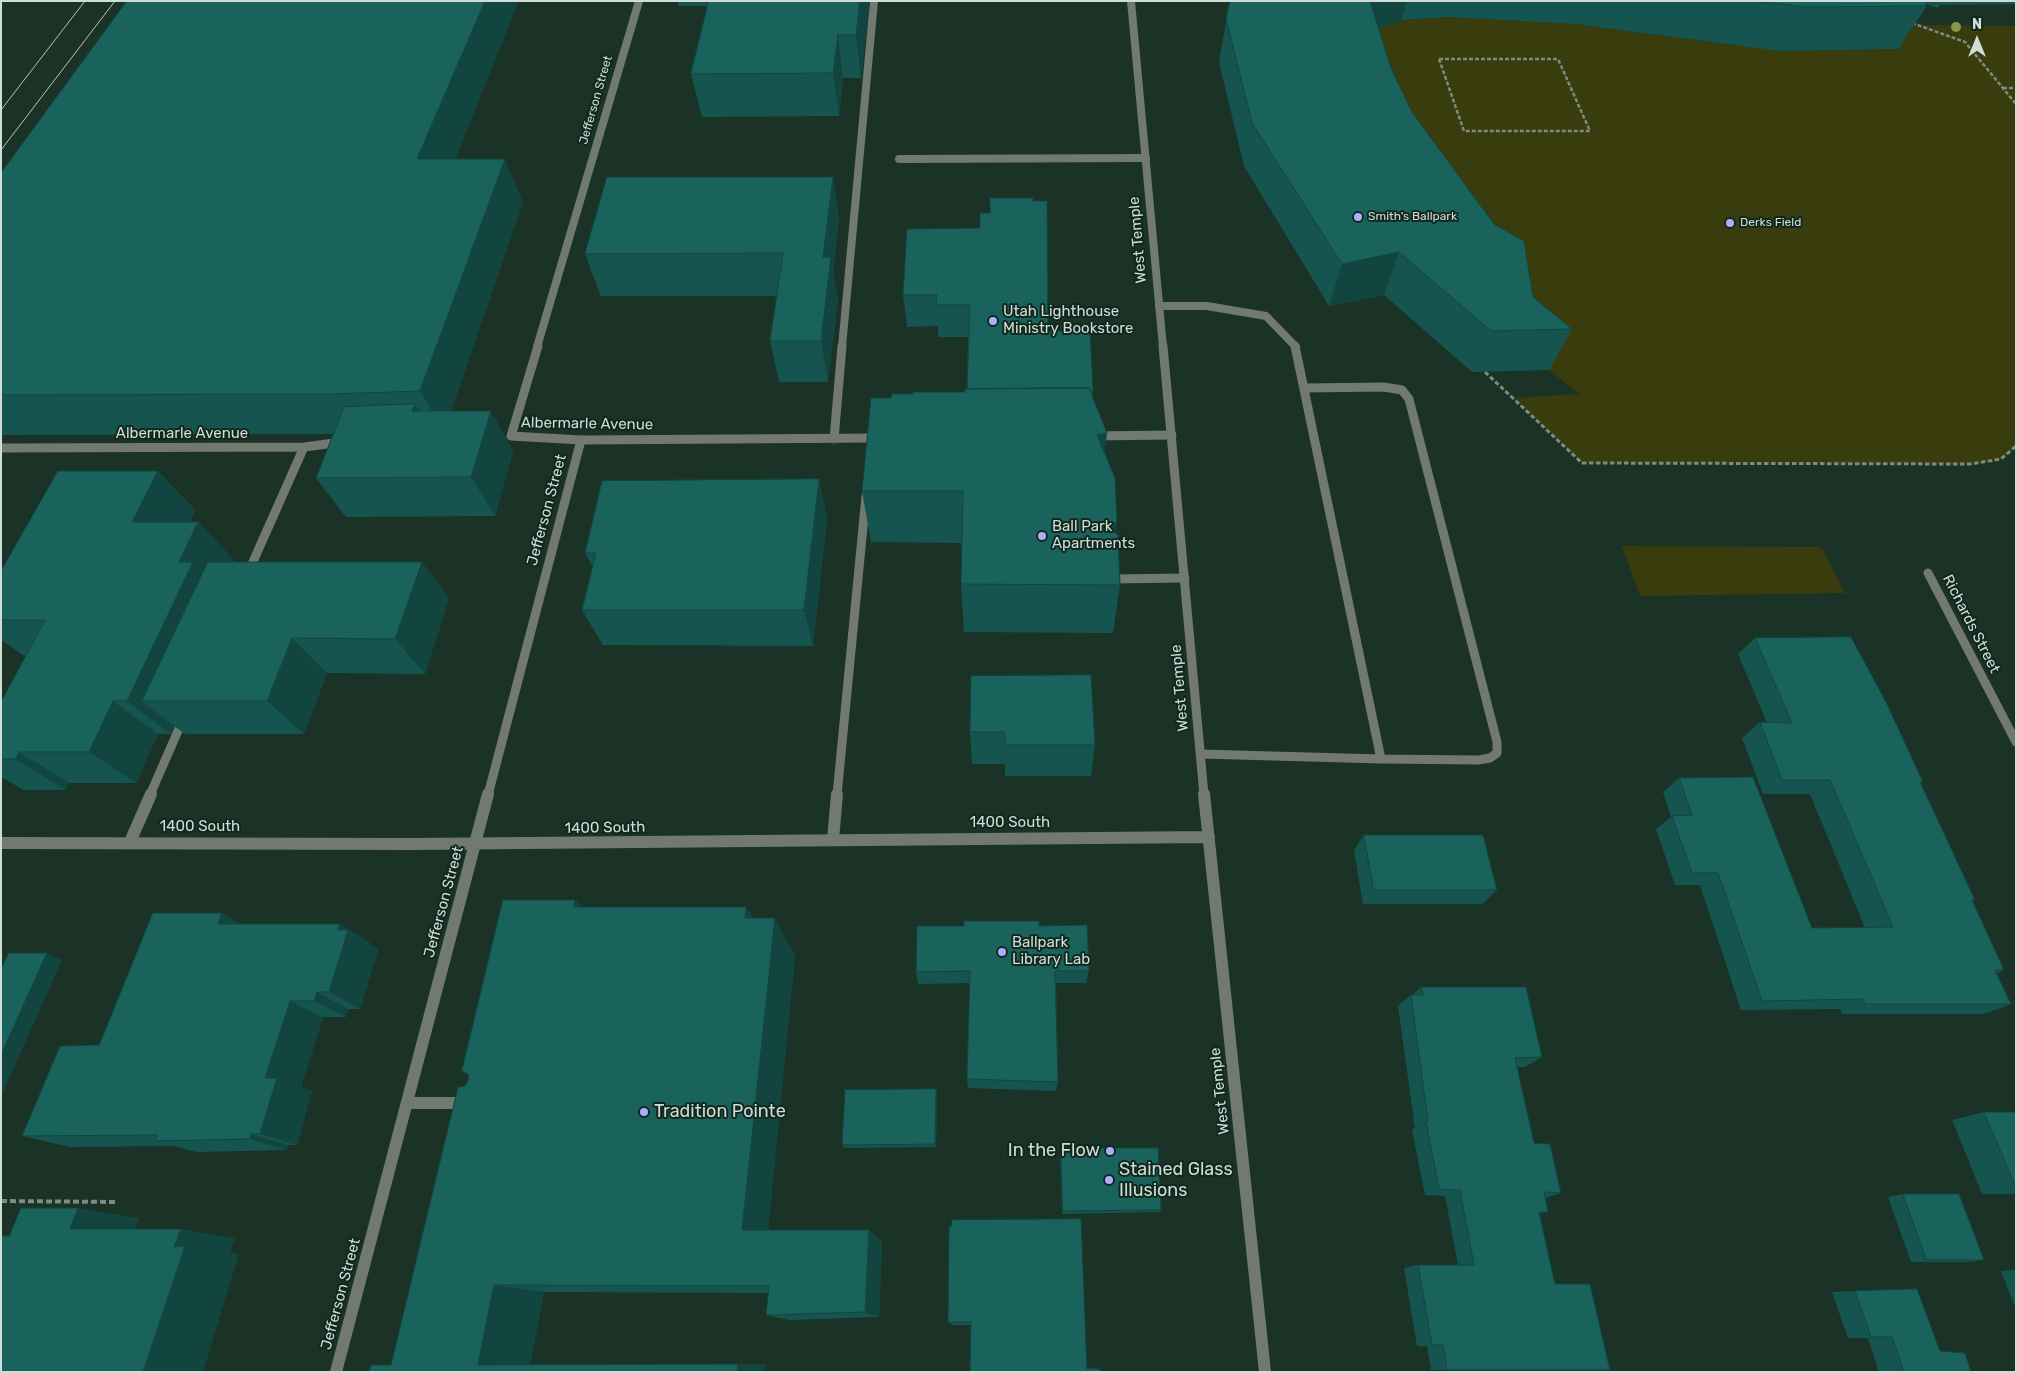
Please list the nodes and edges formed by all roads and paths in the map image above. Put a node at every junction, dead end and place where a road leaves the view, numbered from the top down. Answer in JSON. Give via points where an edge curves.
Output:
{"nodes":[{"id":1,"x":639,"y":1,"type":"edge"},
{"id":2,"x":874,"y":1,"type":"edge"},
{"id":3,"x":1131,"y":1,"type":"edge"},
{"id":4,"x":1910,"y":23,"type":"edge"},
{"id":5,"x":1439,"y":59,"type":"joint"},
{"id":6,"x":2002,"y":88,"type":"junction"},
{"id":7,"x":2016,"y":88,"type":"edge"},
{"id":8,"x":2016,"y":104,"type":"edge"},
{"id":9,"x":1146,"y":158,"type":"junction"},
{"id":10,"x":899,"y":159,"type":"dead end"},
{"id":11,"x":1159,"y":306,"type":"junction"},
{"id":12,"x":1485,"y":372,"type":"dead end"},
{"id":13,"x":1304,"y":388,"type":"junction"},
{"id":14,"x":1172,"y":435,"type":"junction"},
{"id":15,"x":511,"y":436,"type":"junction"},
{"id":16,"x":1082,"y":436,"type":"edge"},
{"id":17,"x":501,"y":437,"type":"dead end"},
{"id":18,"x":892,"y":438,"type":"edge"},
{"id":19,"x":834,"y":439,"type":"junction"},
{"id":20,"x":581,"y":440,"type":"junction"},
{"id":21,"x":352,"y":441,"type":"edge"},
{"id":22,"x":2016,"y":446,"type":"edge"},
{"id":23,"x":304,"y":447,"type":"junction"},
{"id":24,"x":1,"y":448,"type":"edge"},
{"id":25,"x":867,"y":487,"type":"edge"},
{"id":26,"x":1928,"y":573,"type":"dead end"},
{"id":27,"x":1185,"y":578,"type":"junction"},
{"id":28,"x":1111,"y":579,"type":"edge"},
{"id":29,"x":244,"y":582,"type":"edge"},
{"id":30,"x":188,"y":708,"type":"edge"},
{"id":31,"x":2016,"y":742,"type":"edge"},
{"id":32,"x":1201,"y":754,"type":"junction"},
{"id":33,"x":1381,"y":759,"type":"junction"},
{"id":34,"x":1209,"y":837,"type":"junction"},
{"id":35,"x":833,"y":840,"type":"junction"},
{"id":36,"x":130,"y":842,"type":"junction"},
{"id":37,"x":1,"y":843,"type":"edge"},
{"id":38,"x":476,"y":843,"type":"junction"},
{"id":39,"x":407,"y":1103,"type":"junction"},
{"id":40,"x":476,"y":1104,"type":"edge"},
{"id":41,"x":1,"y":1200,"type":"edge"},
{"id":42,"x":117,"y":1202,"type":"dead end"},
{"id":43,"x":336,"y":1372,"type":"edge"},
{"id":44,"x":1265,"y":1372,"type":"edge"}],
"edges":[{"from":1,"to":15,"type":"street","name":"Jefferson Street"},
{"from":2,"to":19,"type":"street"},
{"from":3,"to":9,"type":"street","name":"West Temple"},
{"from":4,"to":6,"type":"path","via":[[1965,42]]},
{"from":5,"to":5,"type":"path","via":[[1464,131],[1590,131],[1558,58]]},
{"from":6,"to":7,"type":"path"},
{"from":6,"to":8,"type":"path"},
{"from":9,"to":10,"type":"street"},
{"from":9,"to":11,"type":"street","name":"West Temple"},
{"from":11,"to":13,"type":"street","via":[[1207,306],[1266,316],[1297,348]]},
{"from":11,"to":14,"type":"street","name":"West Temple"},
{"from":12,"to":22,"type":"path","via":[[1582,463],[1970,464],[1989,463],[2007,457]]},
{"from":13,"to":33,"type":"street"},
{"from":13,"to":33,"type":"street","via":[[1384,387],[1402,390],[1409,399],[1497,742],[1497,752],[1490,758],[1478,760]]},
{"from":14,"to":16,"type":"street"},
{"from":14,"to":27,"type":"street","name":"West Temple"},
{"from":15,"to":17,"type":"street","name":"Albermarle Avenue"},
{"from":15,"to":20,"type":"street","name":"Albermarle Avenue"},
{"from":18,"to":19,"type":"street","name":"Albermarle Avenue","via":[[871,443]]},
{"from":19,"to":20,"type":"street","name":"Albermarle Avenue"},
{"from":20,"to":38,"type":"street","name":"Jefferson Street"},
{"from":21,"to":23,"type":"street","name":"Albermarle Avenue"},
{"from":23,"to":24,"type":"street","name":"Albermarle Avenue"},
{"from":23,"to":29,"type":"street"},
{"from":25,"to":35,"type":"street"},
{"from":26,"to":31,"type":"street","name":"Richards Street"},
{"from":27,"to":28,"type":"street"},
{"from":27,"to":32,"type":"street","name":"West Temple"},
{"from":30,"to":36,"type":"street"},
{"from":32,"to":33,"type":"street"},
{"from":32,"to":34,"type":"street","name":"West Temple"},
{"from":34,"to":35,"type":"street","name":"1400 South"},
{"from":34,"to":44,"type":"street","name":"West Temple"},
{"from":35,"to":38,"type":"street","name":"1400 South"},
{"from":36,"to":37,"type":"street","name":"1400 South"},
{"from":36,"to":38,"type":"street","name":"1400 South"},
{"from":38,"to":39,"type":"street","name":"Jefferson Street"},
{"from":39,"to":40,"type":"street"},
{"from":39,"to":43,"type":"street","name":"Jefferson Street"},
{"from":41,"to":42,"type":"path"}]}
